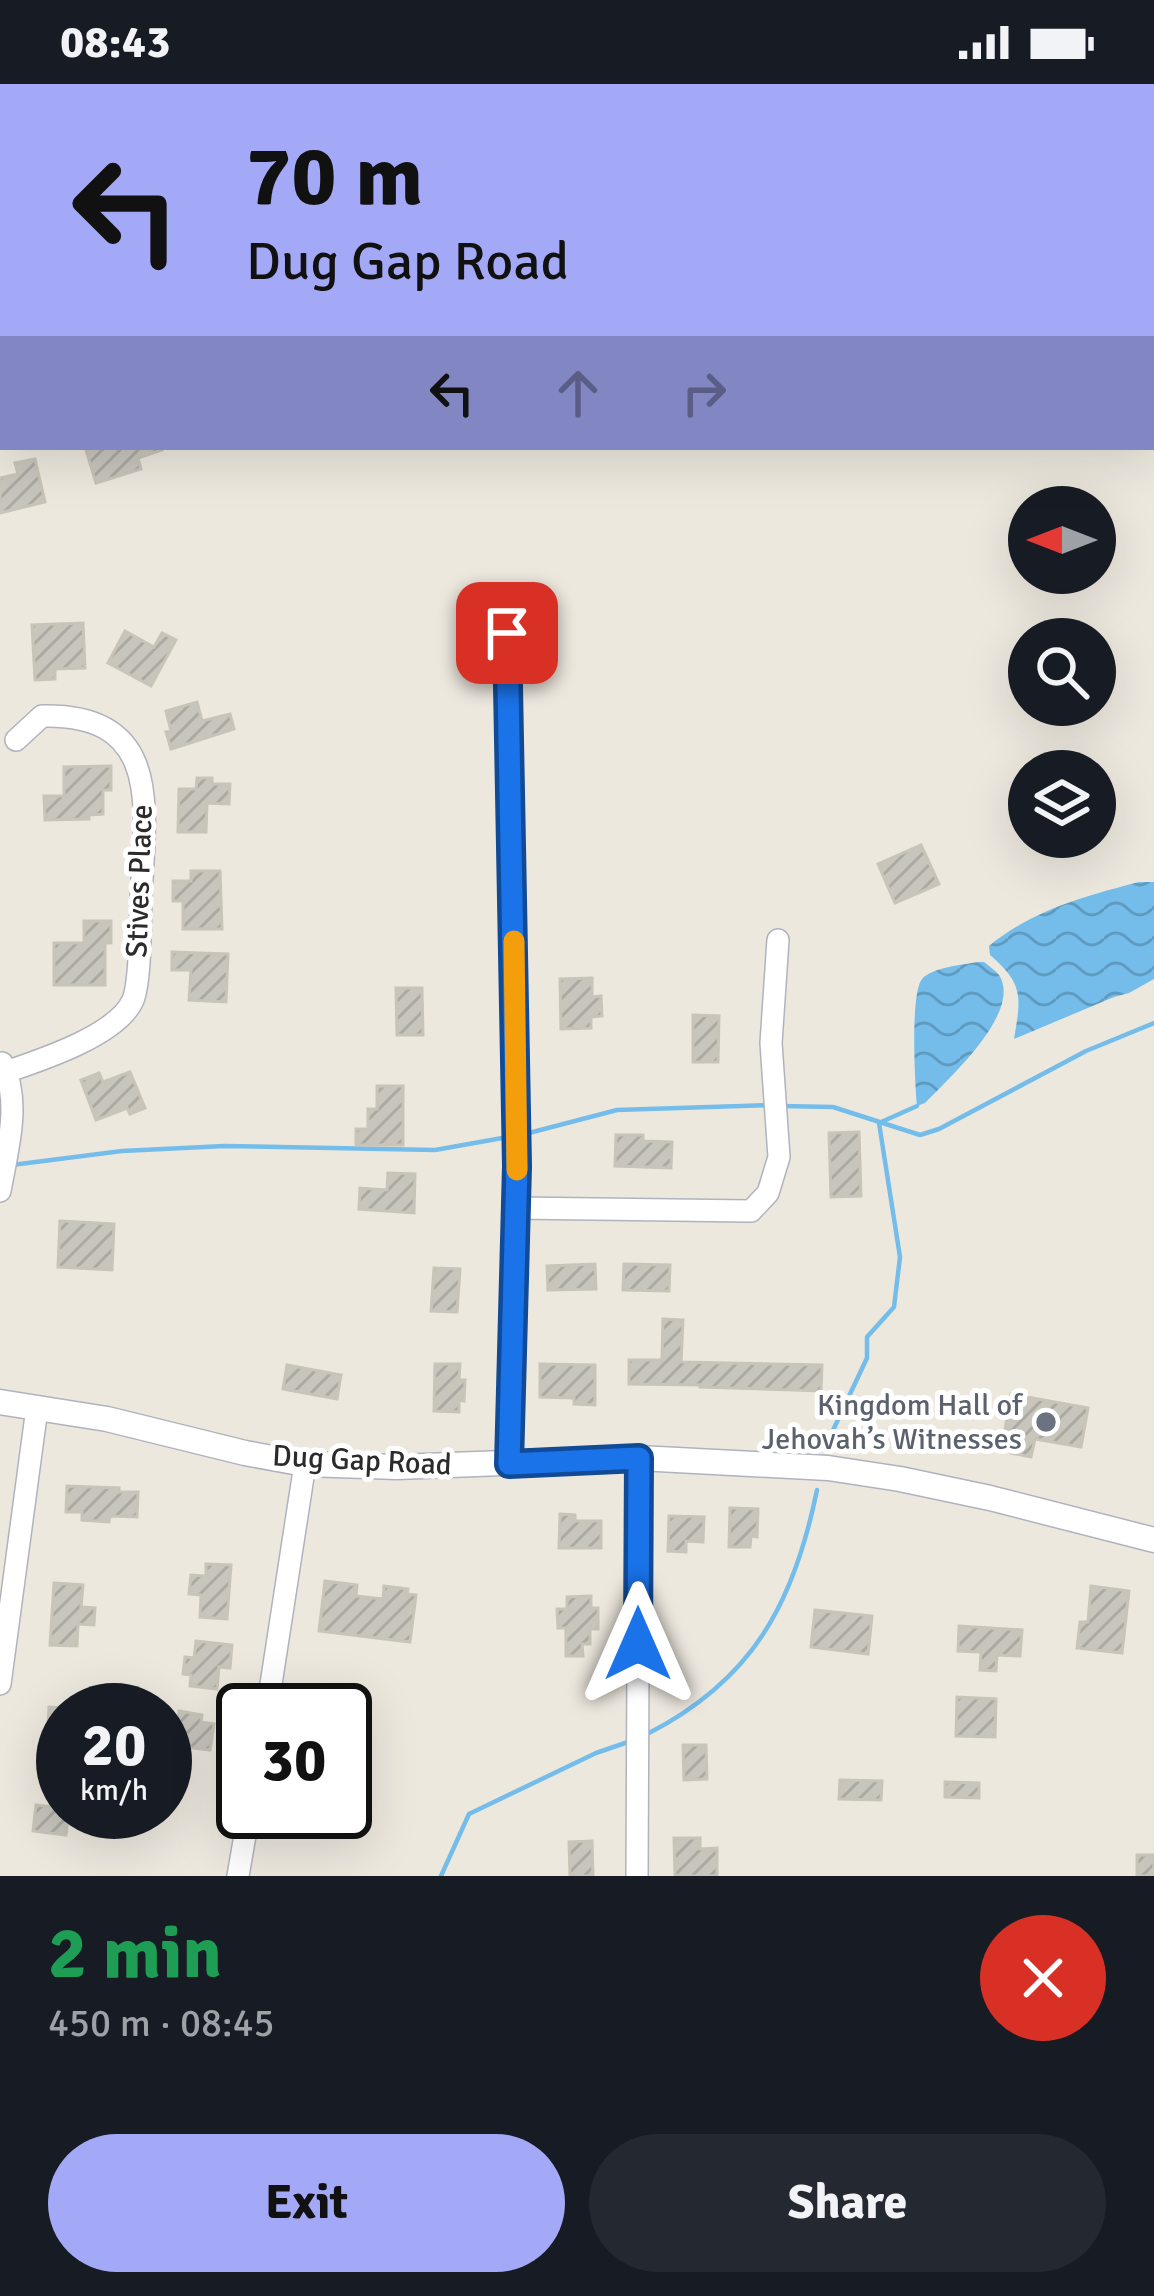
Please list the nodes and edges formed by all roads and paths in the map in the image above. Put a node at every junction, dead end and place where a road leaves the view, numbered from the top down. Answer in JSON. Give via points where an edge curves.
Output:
{"nodes":[{"id":1,"x":507,"y":633,"type":"dead end"},
{"id":2,"x":16,"y":740,"type":"dead end"},
{"id":3,"x":778,"y":940,"type":"dead end"},
{"id":4,"x":3,"y":1067,"type":"edge"},
{"id":5,"x":0,"y":1191,"type":"edge"},
{"id":6,"x":515,"y":1208,"type":"junction"},
{"id":7,"x":0,"y":1402,"type":"edge"},
{"id":8,"x":37,"y":1408,"type":"junction"},
{"id":9,"x":639,"y":1458,"type":"junction"},
{"id":10,"x":305,"y":1464,"type":"junction"},
{"id":11,"x":509,"y":1464,"type":"junction"},
{"id":12,"x":1154,"y":1540,"type":"edge"},
{"id":13,"x":271,"y":1683,"type":"edge"},
{"id":14,"x":0,"y":1684,"type":"edge"},
{"id":15,"x":244,"y":1839,"type":"edge"},
{"id":16,"x":238,"y":1876,"type":"edge"},
{"id":17,"x":637,"y":1876,"type":"edge"}],
"edges":[{"from":1,"to":6,"type":"street"},
{"from":2,"to":4,"type":"street","name":"Stives Place","via":[[42,716],[80,717],[117,734],[134,757],[144,828],[139,957],[132,1001],[106,1030]]},
{"from":3,"to":6,"type":"street","via":[[771,1043],[778,1157],[768,1193],[751,1211]]},
{"from":4,"to":5,"type":"street","via":[[12,1086]]},
{"from":6,"to":11,"type":"street"},
{"from":7,"to":8,"type":"street","name":"Dug Gap Road"},
{"from":8,"to":10,"type":"street","name":"Dug Gap Road"},
{"from":8,"to":14,"type":"street"},
{"from":9,"to":11,"type":"street","name":"Dug Gap Road"},
{"from":9,"to":12,"type":"street","name":"Dug Gap Road","via":[[900,1479]]},
{"from":9,"to":17,"type":"street"},
{"from":10,"to":11,"type":"street","name":"Dug Gap Road"},
{"from":10,"to":13,"type":"street"},
{"from":15,"to":16,"type":"street"}]}
